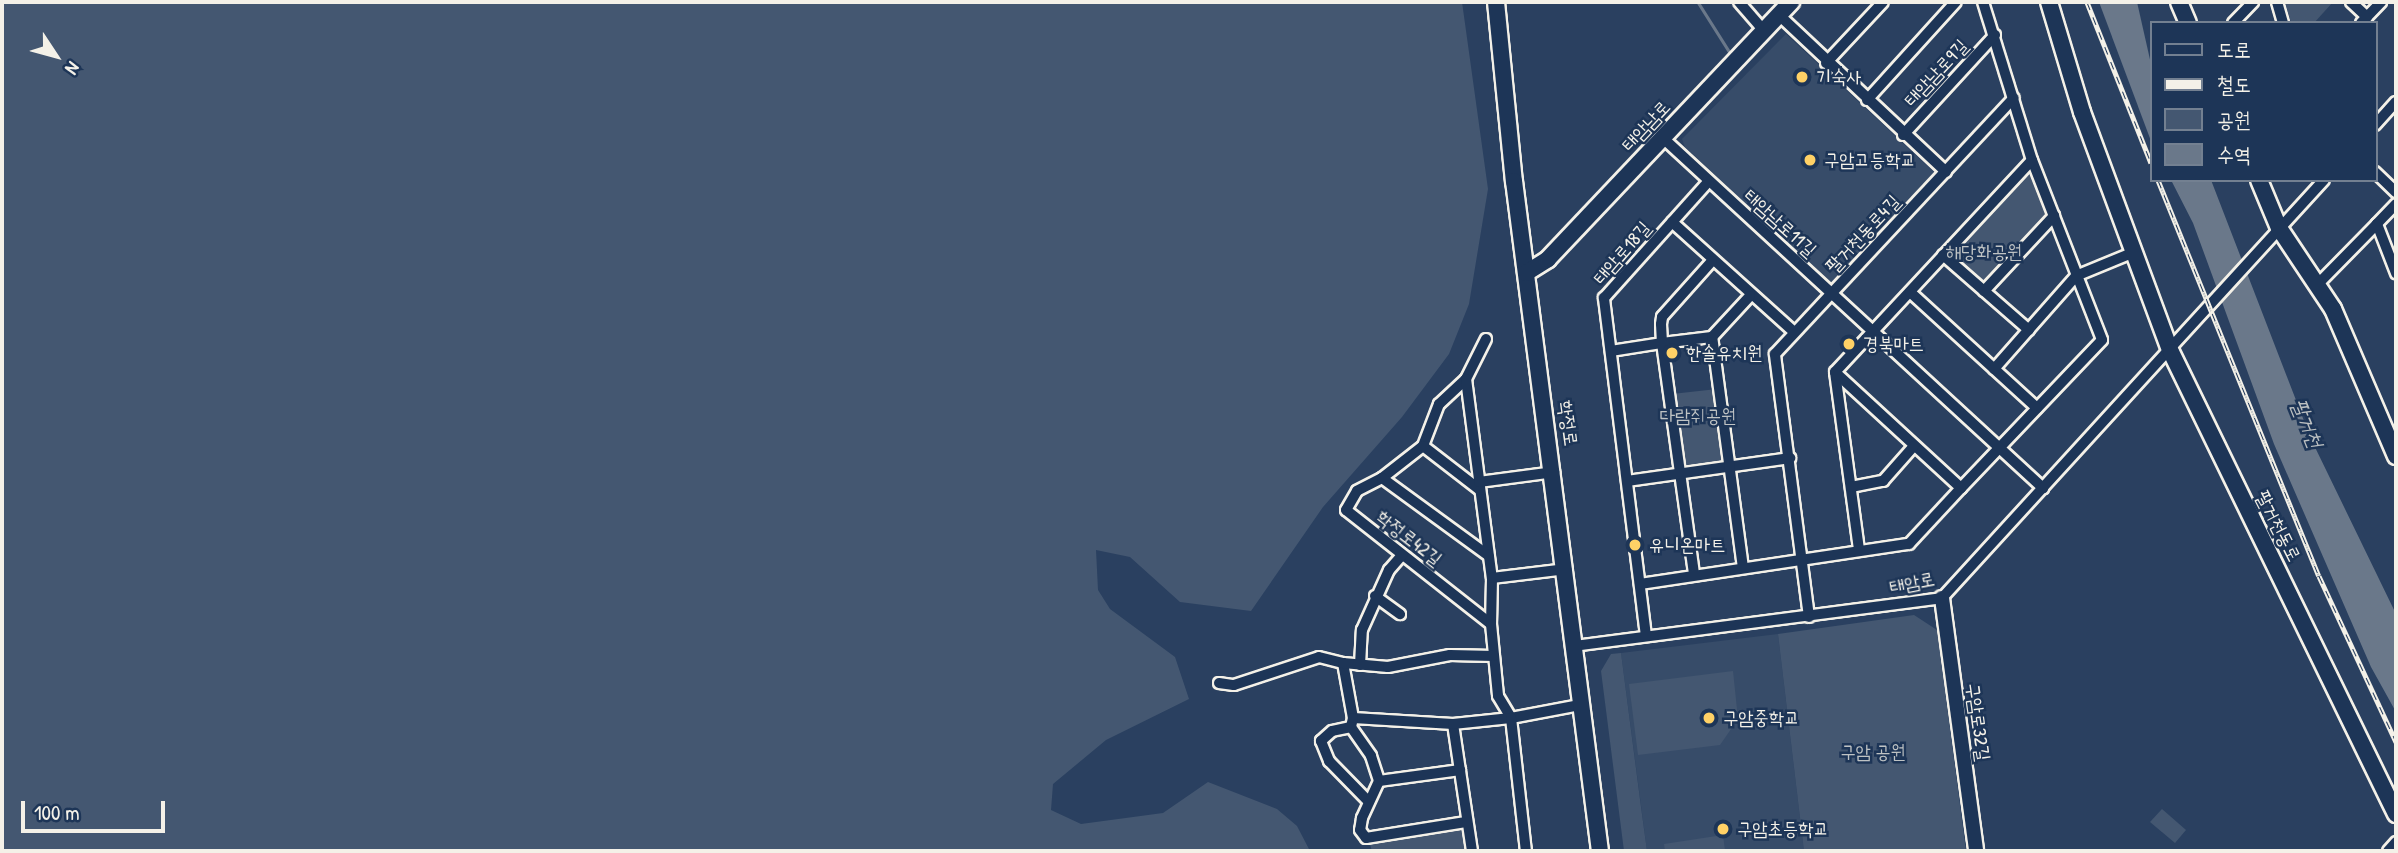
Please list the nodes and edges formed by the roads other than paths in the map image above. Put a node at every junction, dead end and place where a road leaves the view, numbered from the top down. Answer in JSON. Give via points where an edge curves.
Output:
{"nodes":[{"id":1,"x":1496,"y":2,"type":"edge"},
{"id":2,"x":1739,"y":2,"type":"edge"},
{"id":3,"x":1791,"y":2,"type":"edge"},
{"id":4,"x":1883,"y":2,"type":"edge"},
{"id":5,"x":1956,"y":2,"type":"edge"},
{"id":6,"x":2049,"y":2,"type":"edge"},
{"id":7,"x":2179,"y":2,"type":"edge"},
{"id":8,"x":2236,"y":2,"type":"edge"},
{"id":9,"x":2253,"y":2,"type":"edge"},
{"id":10,"x":2277,"y":2,"type":"edge"},
{"id":11,"x":2351,"y":2,"type":"edge"},
{"id":12,"x":2381,"y":2,"type":"edge"},
{"id":13,"x":1984,"y":3,"type":"edge"},
{"id":14,"x":1779,"y":15,"type":"junction"},
{"id":15,"x":2235,"y":20,"type":"edge"},
{"id":16,"x":2364,"y":20,"type":"edge"},
{"id":17,"x":2187,"y":21,"type":"edge"},
{"id":18,"x":2282,"y":21,"type":"edge"},
{"id":19,"x":1763,"y":31,"type":"junction"},
{"id":20,"x":1995,"y":35,"type":"junction"},
{"id":21,"x":1826,"y":63,"type":"junction"},
{"id":22,"x":2014,"y":98,"type":"junction"},
{"id":23,"x":1867,"y":100,"type":"junction"},
{"id":24,"x":2396,"y":102,"type":"edge"},
{"id":25,"x":2377,"y":123,"type":"edge"},
{"id":26,"x":1903,"y":135,"type":"junction"},
{"id":27,"x":1663,"y":138,"type":"junction"},
{"id":28,"x":2032,"y":160,"type":"junction"},
{"id":29,"x":1946,"y":172,"type":"junction"},
{"id":30,"x":2377,"y":174,"type":"edge"},
{"id":31,"x":1709,"y":181,"type":"junction"},
{"id":32,"x":2260,"y":182,"type":"edge"},
{"id":33,"x":2322,"y":182,"type":"edge"},
{"id":34,"x":2396,"y":192,"type":"edge"},
{"id":35,"x":2396,"y":204,"type":"edge"},
{"id":36,"x":2054,"y":216,"type":"junction"},
{"id":37,"x":1672,"y":222,"type":"junction"},
{"id":38,"x":2377,"y":224,"type":"junction"},
{"id":39,"x":2279,"y":228,"type":"junction"},
{"id":40,"x":2132,"y":253,"type":"junction"},
{"id":41,"x":1943,"y":255,"type":"junction"},
{"id":42,"x":1712,"y":261,"type":"junction"},
{"id":43,"x":1526,"y":273,"type":"junction"},
{"id":44,"x":2396,"y":273,"type":"edge"},
{"id":45,"x":2077,"y":276,"type":"junction"},
{"id":46,"x":2318,"y":284,"type":"junction"},
{"id":47,"x":1984,"y":291,"type":"junction"},
{"id":48,"x":1910,"y":292,"type":"junction"},
{"id":49,"x":1832,"y":293,"type":"junction"},
{"id":50,"x":1750,"y":296,"type":"junction"},
{"id":51,"x":2029,"y":330,"type":"junction"},
{"id":52,"x":1794,"y":332,"type":"junction"},
{"id":53,"x":1874,"y":333,"type":"junction"},
{"id":54,"x":1712,"y":337,"type":"junction"},
{"id":55,"x":1486,"y":339,"type":"dead end"},
{"id":56,"x":1662,"y":343,"type":"junction"},
{"id":57,"x":1611,"y":351,"type":"junction"},
{"id":58,"x":2171,"y":352,"type":"junction"},
{"id":59,"x":1994,"y":369,"type":"junction"},
{"id":60,"x":1835,"y":372,"type":"junction"},
{"id":61,"x":1466,"y":379,"type":"junction"},
{"id":62,"x":2037,"y":408,"type":"junction"},
{"id":63,"x":2390,"y":424,"type":"edge"},
{"id":64,"x":1423,"y":446,"type":"junction"},
{"id":65,"x":1914,"y":446,"type":"junction"},
{"id":66,"x":1999,"y":447,"type":"junction"},
{"id":67,"x":2396,"y":456,"type":"edge"},
{"id":68,"x":1790,"y":458,"type":"junction"},
{"id":69,"x":1730,"y":466,"type":"junction"},
{"id":70,"x":1554,"y":472,"type":"junction"},
{"id":71,"x":1681,"y":474,"type":"junction"},
{"id":72,"x":1382,"y":478,"type":"junction"},
{"id":73,"x":1627,"y":481,"type":"junction"},
{"id":74,"x":1479,"y":486,"type":"junction"},
{"id":75,"x":1851,"y":487,"type":"junction"},
{"id":76,"x":1961,"y":488,"type":"junction"},
{"id":77,"x":2043,"y":488,"type":"junction"},
{"id":78,"x":1859,"y":549,"type":"junction"},
{"id":79,"x":1402,"y":555,"type":"junction"},
{"id":80,"x":1489,"y":555,"type":"junction"},
{"id":81,"x":1802,"y":558,"type":"junction"},
{"id":82,"x":1743,"y":568,"type":"junction"},
{"id":83,"x":1566,"y":569,"type":"junction"},
{"id":84,"x":1694,"y":575,"type":"junction"},
{"id":85,"x":1492,"y":578,"type":"junction"},
{"id":86,"x":1640,"y":584,"type":"junction"},
{"id":87,"x":1375,"y":596,"type":"junction"},
{"id":88,"x":1942,"y":598,"type":"junction"},
{"id":89,"x":1400,"y":614,"type":"dead end"},
{"id":90,"x":1809,"y":617,"type":"junction"},
{"id":91,"x":1491,"y":624,"type":"junction"},
{"id":92,"x":1646,"y":636,"type":"junction"},
{"id":93,"x":1574,"y":646,"type":"junction"},
{"id":94,"x":1494,"y":656,"type":"junction"},
{"id":95,"x":1343,"y":663,"type":"junction"},
{"id":96,"x":1360,"y":665,"type":"junction"},
{"id":97,"x":1219,"y":684,"type":"dead end"},
{"id":98,"x":1580,"y":705,"type":"junction"},
{"id":99,"x":1511,"y":718,"type":"junction"},
{"id":100,"x":1352,"y":723,"type":"junction"},
{"id":101,"x":1453,"y":724,"type":"junction"},
{"id":102,"x":1460,"y":770,"type":"junction"},
{"id":103,"x":1379,"y":781,"type":"junction"},
{"id":104,"x":1369,"y":803,"type":"junction"},
{"id":105,"x":2396,"y":814,"type":"edge"},
{"id":106,"x":1466,"y":822,"type":"junction"},
{"id":107,"x":1366,"y":838,"type":"junction"},
{"id":108,"x":2396,"y":842,"type":"edge"},
{"id":109,"x":1367,"y":851,"type":"edge"},
{"id":110,"x":1472,"y":851,"type":"edge"},
{"id":111,"x":1526,"y":851,"type":"edge"},
{"id":112,"x":1600,"y":851,"type":"edge"},
{"id":113,"x":1976,"y":851,"type":"edge"},
{"id":114,"x":2388,"y":851,"type":"edge"}],
"edges":[{"from":1,"to":43,"type":"main road","name":"학정로"},
{"from":2,"to":19,"type":"street"},
{"from":3,"to":14,"type":"main road","name":"태암남로"},
{"from":4,"to":21,"type":"street"},
{"from":5,"to":23,"type":"street","name":"태암남로9길"},
{"from":6,"to":40,"type":"main road","name":"팔거천동로"},
{"from":7,"to":17,"type":"main road"},
{"from":8,"to":15,"type":"street"},
{"from":9,"to":15,"type":"street"},
{"from":10,"to":18,"type":"street"},
{"from":11,"to":16,"type":"street"},
{"from":12,"to":16,"type":"street"},
{"from":13,"to":20,"type":"street"},
{"from":14,"to":19,"type":"main road","name":"태암남로"},
{"from":14,"to":21,"type":"street","name":"태암남로9길"},
{"from":19,"to":27,"type":"main road","name":"태암남로"},
{"from":20,"to":22,"type":"street"},
{"from":20,"to":26,"type":"street","name":"태암남로9길"},
{"from":21,"to":23,"type":"street","name":"태암남로9길"},
{"from":22,"to":28,"type":"street"},
{"from":22,"to":29,"type":"street","name":"팔거천동로4길"},
{"from":23,"to":26,"type":"street","name":"태암남로9길"},
{"from":24,"to":25,"type":"street"},
{"from":26,"to":29,"type":"street","name":"태암남로9길"},
{"from":27,"to":31,"type":"street","name":"태암남로11길"},
{"from":27,"to":43,"type":"main road","name":"태암남로","via":[[1548,259]]},
{"from":28,"to":36,"type":"street"},
{"from":28,"to":41,"type":"street"},
{"from":29,"to":49,"type":"street","name":"팔거천동로4길"},
{"from":30,"to":34,"type":"street"},
{"from":31,"to":37,"type":"street","name":"태암로18길"},
{"from":31,"to":49,"type":"street","name":"태암남로11길"},
{"from":32,"to":39,"type":"main road"},
{"from":33,"to":39,"type":"street"},
{"from":35,"to":38,"type":"street"},
{"from":36,"to":45,"type":"street"},
{"from":36,"to":47,"type":"street"},
{"from":37,"to":42,"type":"street","name":"태암로18길"},
{"from":37,"to":57,"type":"street","name":"태암로18길","via":[[1605,298]]},
{"from":38,"to":44,"type":"street"},
{"from":38,"to":46,"type":"street"},
{"from":39,"to":46,"type":"main road"},
{"from":39,"to":58,"type":"street","name":"태암로"},
{"from":40,"to":45,"type":"street"},
{"from":40,"to":58,"type":"main road","name":"팔거천동로"},
{"from":41,"to":47,"type":"street"},
{"from":41,"to":48,"type":"street"},
{"from":42,"to":50,"type":"street","name":"태암로18길"},
{"from":42,"to":56,"type":"street","via":[[1662,317]]},
{"from":43,"to":70,"type":"main road","name":"학정로"},
{"from":45,"to":51,"type":"street"},
{"from":45,"to":62,"type":"street","via":[[2102,340]]},
{"from":46,"to":63,"type":"main road"},
{"from":47,"to":51,"type":"street"},
{"from":48,"to":53,"type":"street"},
{"from":48,"to":59,"type":"street"},
{"from":49,"to":52,"type":"street","name":"팔거천동로4길"},
{"from":49,"to":53,"type":"street","name":"태암남로11길"},
{"from":50,"to":52,"type":"street"},
{"from":50,"to":54,"type":"street"},
{"from":51,"to":59,"type":"street"},
{"from":52,"to":68,"type":"street","name":"팔거천동로4길","via":[[1775,354]]},
{"from":53,"to":60,"type":"street"},
{"from":53,"to":66,"type":"street","name":"태암남로11길"},
{"from":54,"to":56,"type":"street"},
{"from":54,"to":69,"type":"street"},
{"from":55,"to":61,"type":"street"},
{"from":56,"to":57,"type":"street"},
{"from":56,"to":71,"type":"street"},
{"from":57,"to":73,"type":"street","name":"태암로18길"},
{"from":58,"to":77,"type":"street","name":"태암로"},
{"from":58,"to":105,"type":"main road","name":"팔거천동로"},
{"from":59,"to":62,"type":"street"},
{"from":60,"to":65,"type":"street"},
{"from":60,"to":75,"type":"street"},
{"from":61,"to":64,"type":"street","via":[[1439,404]]},
{"from":61,"to":74,"type":"street"},
{"from":62,"to":66,"type":"street"},
{"from":63,"to":67,"type":"main road"},
{"from":64,"to":72,"type":"street","name":"학정로42길"},
{"from":64,"to":74,"type":"street"},
{"from":65,"to":75,"type":"street","via":[[1883,481]]},
{"from":65,"to":76,"type":"street"},
{"from":66,"to":76,"type":"street"},
{"from":66,"to":77,"type":"street","name":"태암남로11길"},
{"from":68,"to":69,"type":"street"},
{"from":68,"to":81,"type":"street","name":"팔거천동로4길"},
{"from":69,"to":71,"type":"street"},
{"from":69,"to":82,"type":"street"},
{"from":70,"to":74,"type":"street"},
{"from":70,"to":83,"type":"main road","name":"학정로"},
{"from":71,"to":73,"type":"street"},
{"from":71,"to":84,"type":"street"},
{"from":72,"to":79,"type":"street","name":"학정로42길","via":[[1357,491],[1346,510]]},
{"from":72,"to":80,"type":"street","name":"학정로42길"},
{"from":73,"to":86,"type":"street","name":"태암로18길"},
{"from":74,"to":80,"type":"street"},
{"from":75,"to":78,"type":"street"},
{"from":76,"to":78,"type":"street","via":[[1909,544]]},
{"from":77,"to":88,"type":"street","name":"태암로"},
{"from":78,"to":81,"type":"street"},
{"from":79,"to":87,"type":"street"},
{"from":79,"to":91,"type":"street","name":"학정로42길"},
{"from":80,"to":85,"type":"street"},
{"from":81,"to":82,"type":"street"},
{"from":81,"to":90,"type":"street","name":"팔거천동로4길"},
{"from":82,"to":84,"type":"street"},
{"from":83,"to":85,"type":"street"},
{"from":83,"to":93,"type":"main road","name":"학정로"},
{"from":84,"to":86,"type":"street"},
{"from":85,"to":91,"type":"street"},
{"from":86,"to":92,"type":"street","name":"태암로18길"},
{"from":87,"to":89,"type":"street"},
{"from":87,"to":96,"type":"street","via":[[1362,630]]},
{"from":88,"to":90,"type":"street","name":"태암로"},
{"from":88,"to":113,"type":"street","name":"구암로32길"},
{"from":90,"to":92,"type":"street","name":"태암로"},
{"from":91,"to":94,"type":"street"},
{"from":92,"to":93,"type":"street","name":"태암로"},
{"from":93,"to":98,"type":"main road","name":"학정로"},
{"from":94,"to":96,"type":"street","via":[[1450,655],[1388,667]]},
{"from":94,"to":99,"type":"street","via":[[1498,696]]},
{"from":95,"to":96,"type":"street"},
{"from":95,"to":97,"type":"street","via":[[1319,657],[1234,685]]},
{"from":95,"to":100,"type":"street"},
{"from":98,"to":99,"type":"street"},
{"from":98,"to":112,"type":"main road","name":"학정로"},
{"from":99,"to":101,"type":"street"},
{"from":99,"to":111,"type":"street"},
{"from":100,"to":101,"type":"street"},
{"from":100,"to":103,"type":"street"},
{"from":100,"to":104,"type":"street","via":[[1321,741],[1329,761]]},
{"from":101,"to":102,"type":"street"},
{"from":102,"to":103,"type":"street"},
{"from":102,"to":106,"type":"street"},
{"from":103,"to":104,"type":"street"},
{"from":104,"to":107,"type":"street","via":[[1360,830]]},
{"from":106,"to":107,"type":"street"},
{"from":106,"to":110,"type":"street"},
{"from":107,"to":109,"type":"street"},
{"from":108,"to":114,"type":"street"}]}
